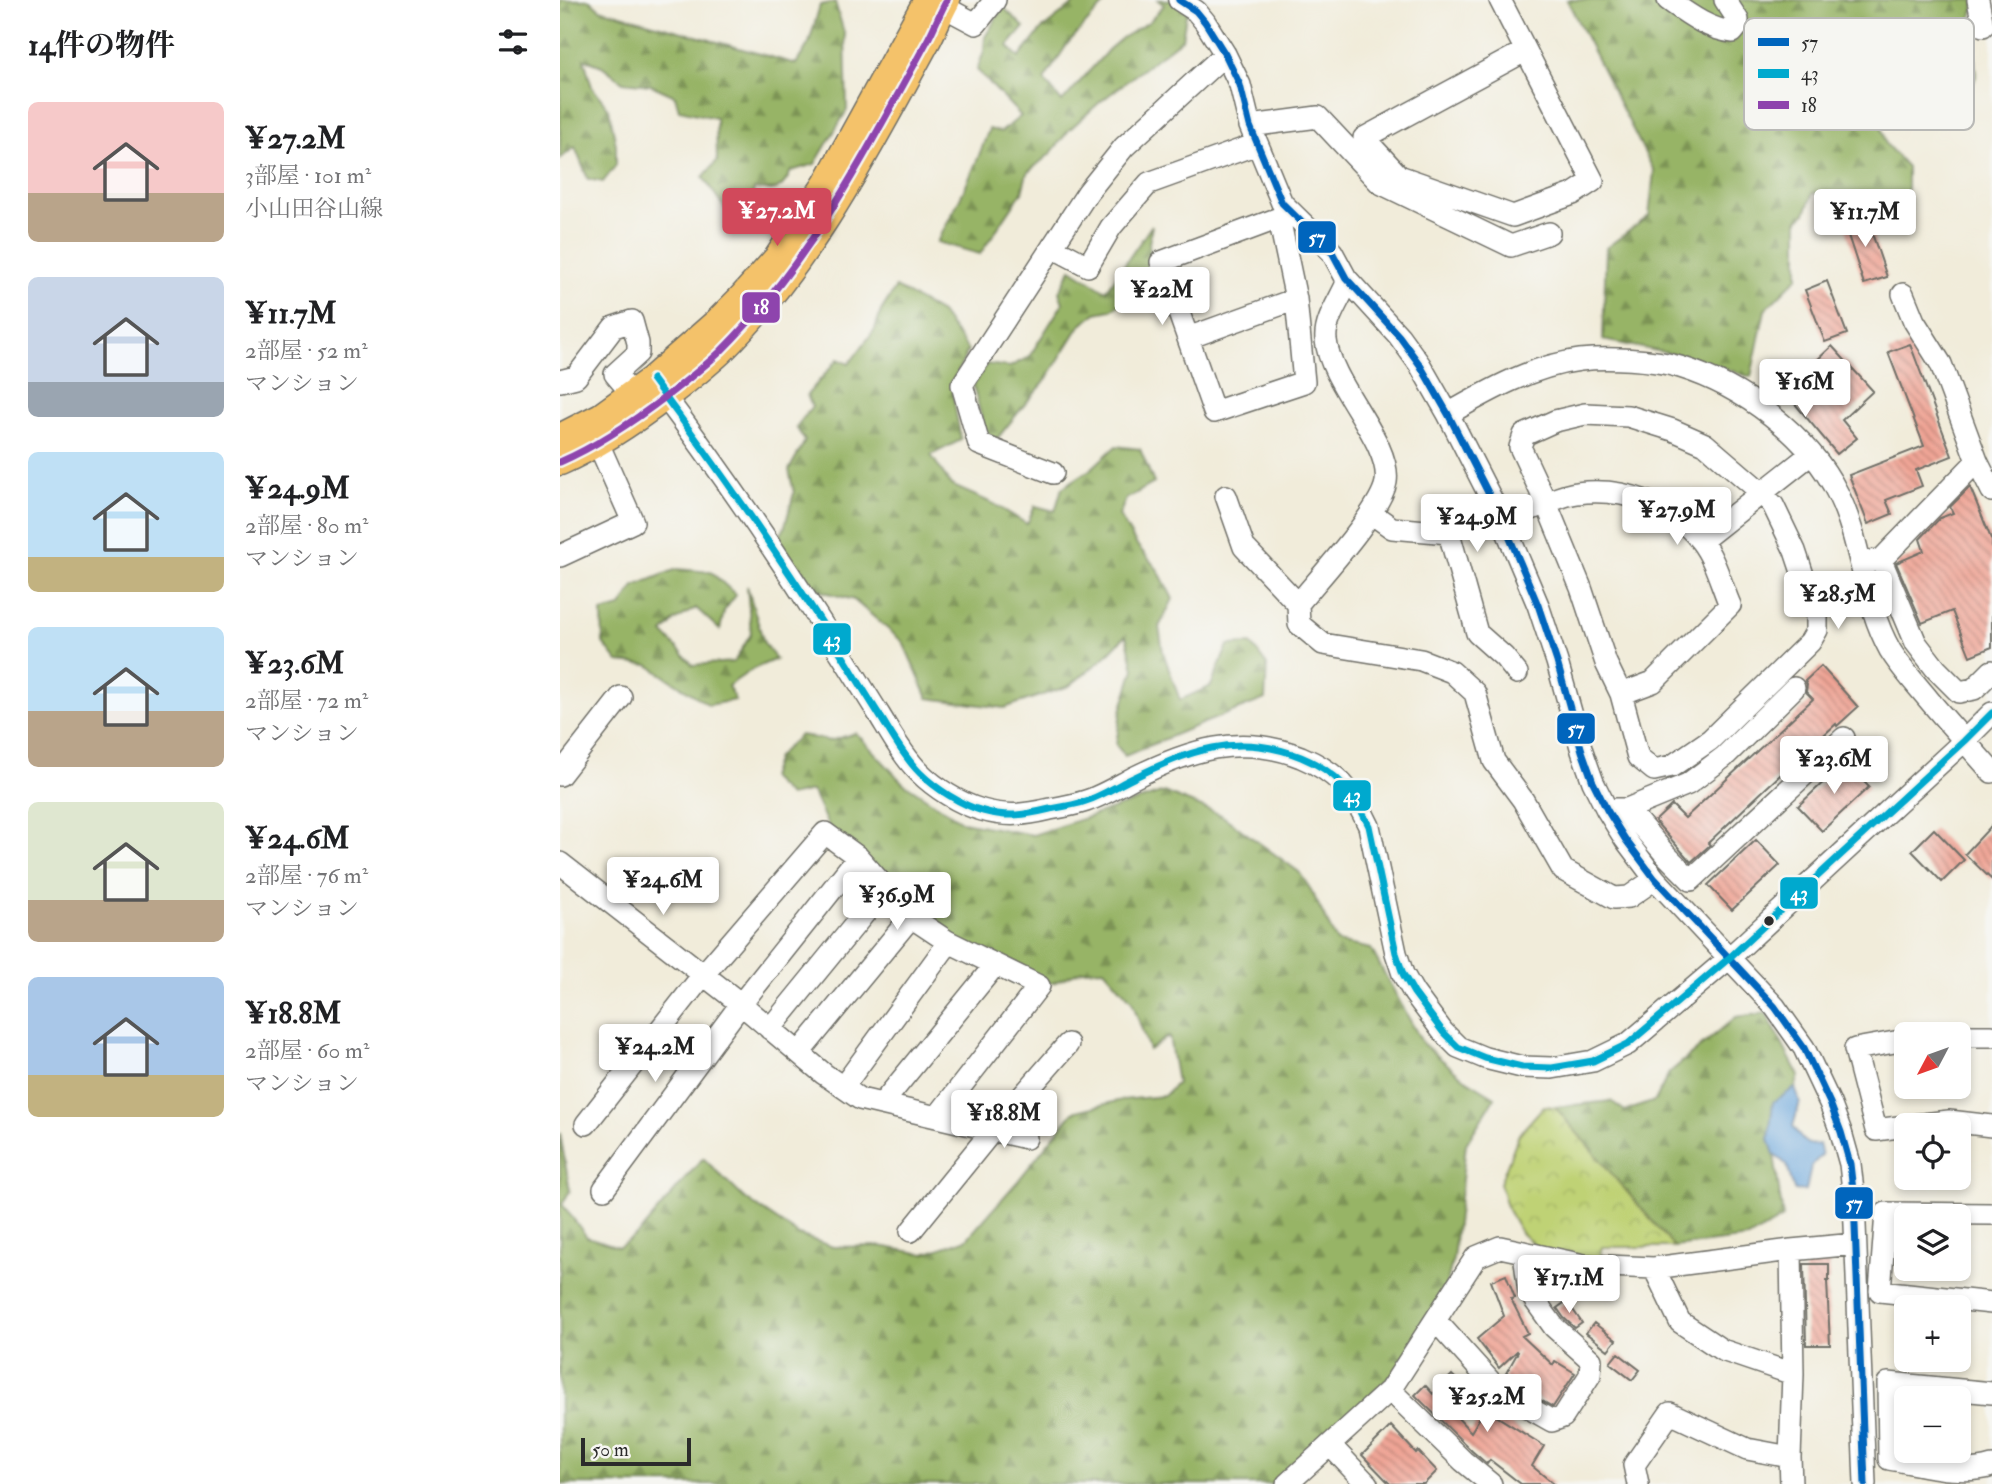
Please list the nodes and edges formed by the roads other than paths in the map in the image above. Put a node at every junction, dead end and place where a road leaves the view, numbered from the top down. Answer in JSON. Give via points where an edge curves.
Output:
{"nodes":[{"id":1,"x":995,"y":0,"type":"edge"},
{"id":2,"x":1179,"y":0,"type":"edge"},
{"id":3,"x":1500,"y":0,"type":"edge"},
{"id":4,"x":1668,"y":0,"type":"edge"},
{"id":5,"x":1725,"y":0,"type":"edge"},
{"id":6,"x":1978,"y":0,"type":"edge"},
{"id":7,"x":937,"y":2,"type":"edge"},
{"id":8,"x":1983,"y":26,"type":"dead end"},
{"id":9,"x":1525,"y":51,"type":"junction"},
{"id":10,"x":1225,"y":54,"type":"junction"},
{"id":11,"x":1253,"y":135,"type":"junction"},
{"id":12,"x":1281,"y":211,"type":"junction"},
{"id":13,"x":1549,"y":233,"type":"dead end"},
{"id":14,"x":1052,"y":247,"type":"junction"},
{"id":15,"x":1346,"y":278,"type":"junction"},
{"id":16,"x":1903,"y":294,"type":"dead end"},
{"id":17,"x":1296,"y":299,"type":"junction"},
{"id":18,"x":1188,"y":338,"type":"junction"},
{"id":19,"x":560,"y":381,"type":"edge"},
{"id":20,"x":649,"y":390,"type":"junction"},
{"id":21,"x":1448,"y":414,"type":"junction"},
{"id":22,"x":560,"y":437,"type":"edge"},
{"id":23,"x":598,"y":443,"type":"junction"},
{"id":24,"x":1811,"y":454,"type":"junction"},
{"id":25,"x":1977,"y":461,"type":"junction"},
{"id":26,"x":560,"y":462,"type":"edge"},
{"id":27,"x":1053,"y":473,"type":"dead end"},
{"id":28,"x":1992,"y":491,"type":"edge"},
{"id":29,"x":1762,"y":493,"type":"junction"},
{"id":30,"x":1226,"y":496,"type":"dead end"},
{"id":31,"x":1546,"y":503,"type":"junction"},
{"id":32,"x":1371,"y":513,"type":"junction"},
{"id":33,"x":1503,"y":522,"type":"junction"},
{"id":34,"x":1701,"y":541,"type":"junction"},
{"id":35,"x":560,"y":556,"type":"edge"},
{"id":36,"x":1871,"y":561,"type":"junction"},
{"id":37,"x":1298,"y":604,"type":"junction"},
{"id":38,"x":1992,"y":671,"type":"edge"},
{"id":39,"x":1517,"y":673,"type":"dead end"},
{"id":40,"x":1794,"y":688,"type":"dead end"},
{"id":41,"x":1622,"y":694,"type":"junction"},
{"id":42,"x":621,"y":698,"type":"dead end"},
{"id":43,"x":1992,"y":713,"type":"edge"},
{"id":44,"x":1844,"y":738,"type":"dead end"},
{"id":45,"x":1964,"y":741,"type":"junction"},
{"id":46,"x":1992,"y":772,"type":"edge"},
{"id":47,"x":560,"y":775,"type":"edge"},
{"id":48,"x":1617,"y":809,"type":"junction"},
{"id":49,"x":858,"y":857,"type":"junction"},
{"id":50,"x":560,"y":863,"type":"edge"},
{"id":51,"x":1655,"y":879,"type":"junction"},
{"id":52,"x":886,"y":888,"type":"junction"},
{"id":53,"x":911,"y":917,"type":"junction"},
{"id":54,"x":949,"y":942,"type":"junction"},
{"id":55,"x":1728,"y":959,"type":"junction"},
{"id":56,"x":995,"y":964,"type":"junction"},
{"id":57,"x":704,"y":975,"type":"junction"},
{"id":58,"x":741,"y":1004,"type":"junction"},
{"id":59,"x":770,"y":1029,"type":"junction"},
{"id":60,"x":1971,"y":1036,"type":"edge"},
{"id":61,"x":1992,"y":1036,"type":"edge"},
{"id":62,"x":1894,"y":1042,"type":"edge"},
{"id":63,"x":1068,"y":1044,"type":"dead end"},
{"id":64,"x":799,"y":1053,"type":"junction"},
{"id":65,"x":842,"y":1087,"type":"junction"},
{"id":66,"x":882,"y":1104,"type":"junction"},
{"id":67,"x":937,"y":1117,"type":"junction"},
{"id":68,"x":586,"y":1124,"type":"dead end"},
{"id":69,"x":1971,"y":1124,"type":"edge"},
{"id":70,"x":1992,"y":1126,"type":"edge"},
{"id":71,"x":1894,"y":1128,"type":"edge"},
{"id":72,"x":992,"y":1131,"type":"junction"},
{"id":73,"x":1026,"y":1138,"type":"dead end"},
{"id":74,"x":604,"y":1189,"type":"dead end"},
{"id":75,"x":1992,"y":1214,"type":"edge"},
{"id":76,"x":911,"y":1231,"type":"dead end"},
{"id":77,"x":1854,"y":1244,"type":"junction"},
{"id":78,"x":1791,"y":1250,"type":"junction"},
{"id":79,"x":1524,"y":1253,"type":"junction"},
{"id":80,"x":1654,"y":1268,"type":"junction"},
{"id":81,"x":1992,"y":1303,"type":"edge"},
{"id":82,"x":1436,"y":1321,"type":"junction"},
{"id":83,"x":1793,"y":1374,"type":"junction"},
{"id":84,"x":1390,"y":1390,"type":"junction"},
{"id":85,"x":1992,"y":1393,"type":"edge"},
{"id":86,"x":1330,"y":1445,"type":"junction"},
{"id":87,"x":1790,"y":1457,"type":"junction"},
{"id":88,"x":1992,"y":1466,"type":"edge"},
{"id":89,"x":1287,"y":1484,"type":"edge"},
{"id":90,"x":1367,"y":1484,"type":"edge"},
{"id":91,"x":1492,"y":1484,"type":"edge"},
{"id":92,"x":1638,"y":1484,"type":"edge"},
{"id":93,"x":1791,"y":1484,"type":"edge"},
{"id":94,"x":1865,"y":1484,"type":"edge"}],
"edges":[{"from":1,"to":7,"type":"street","via":[[976,24]]},
{"from":2,"to":10,"type":"street","via":[[1196,11]]},
{"from":3,"to":9,"type":"street"},
{"from":4,"to":5,"type":"street","via":[[1719,31],[1732,32],[1738,20]]},
{"from":6,"to":8,"type":"street"},
{"from":7,"to":20,"type":"main road","via":[[777,258]]},
{"from":9,"to":9,"type":"street","via":[[1593,181],[1573,194],[1513,216],[1399,176],[1364,138]]},
{"from":10,"to":11,"type":"street","via":[[1240,85]]},
{"from":10,"to":14,"type":"street","via":[[1124,147]]},
{"from":11,"to":12,"type":"street"},
{"from":11,"to":13,"type":"street","via":[[1318,117],[1380,183],[1511,246]]},
{"from":11,"to":14,"type":"street","via":[[1149,183],[1111,227],[1088,265]]},
{"from":12,"to":15,"type":"street","via":[[1332,252]]},
{"from":12,"to":17,"type":"street"},
{"from":12,"to":18,"type":"street","via":[[1161,261]]},
{"from":14,"to":27,"type":"street","via":[[961,385],[979,444]]},
{"from":15,"to":21,"type":"street","via":[[1399,336]]},
{"from":15,"to":32,"type":"street","via":[[1326,340],[1334,368],[1386,462],[1386,483]]},
{"from":16,"to":25,"type":"street","via":[[1941,364]]},
{"from":17,"to":18,"type":"street"},
{"from":17,"to":18,"type":"street","via":[[1304,382],[1214,412]]},
{"from":19,"to":20,"type":"street","via":[[576,377],[614,327],[632,321],[638,354],[615,374]]},
{"from":20,"to":22,"type":"main road"},
{"from":20,"to":23,"type":"main road"},
{"from":20,"to":55,"type":"street","via":[[781,559],[918,771],[958,800],[980,810],[1024,815],[1087,801],[1191,752],[1230,744],[1278,750],[1309,761],[1338,779],[1360,807],[1369,827],[1402,974],[1414,993],[1458,1047],[1522,1068],[1593,1060],[1628,1044]]},
{"from":21,"to":24,"type":"street","via":[[1519,376],[1547,368],[1579,360],[1645,362],[1678,366],[1753,401]]},
{"from":21,"to":33,"type":"street"},
{"from":23,"to":26,"type":"main road"},
{"from":23,"to":35,"type":"street","via":[[633,522]]},
{"from":24,"to":29,"type":"street"},
{"from":24,"to":36,"type":"street","via":[[1838,494]]},
{"from":25,"to":28,"type":"street"},
{"from":25,"to":36,"type":"street"},
{"from":29,"to":31,"type":"street","via":[[1705,444],[1628,416],[1586,414],[1524,435],[1520,447]]},
{"from":29,"to":34,"type":"street"},
{"from":29,"to":41,"type":"street","via":[[1773,505],[1795,551],[1816,617],[1817,630],[1810,642],[1710,740],[1672,766],[1654,770],[1638,757]]},
{"from":30,"to":37,"type":"street","via":[[1244,547]]},
{"from":31,"to":33,"type":"street"},
{"from":31,"to":34,"type":"street","via":[[1576,493],[1619,493],[1655,504]]},
{"from":31,"to":41,"type":"street"},
{"from":32,"to":37,"type":"street"},
{"from":32,"to":39,"type":"street","via":[[1392,528],[1450,533],[1477,633]]},
{"from":33,"to":48,"type":"street","via":[[1538,605],[1593,782]]},
{"from":34,"to":41,"type":"street","via":[[1730,604],[1653,681]]},
{"from":36,"to":38,"type":"street","via":[[1916,643],[1959,692],[1974,689]]},
{"from":36,"to":45,"type":"street","via":[[1875,614],[1890,649]]},
{"from":37,"to":51,"type":"street","via":[[1299,624],[1323,644],[1421,660],[1452,672],[1475,693],[1494,761],[1523,800],[1563,870],[1614,898],[1629,897]]},
{"from":40,"to":48,"type":"street","via":[[1724,757],[1688,784]]},
{"from":42,"to":47,"type":"street"},
{"from":43,"to":45,"type":"street"},
{"from":44,"to":48,"type":"street","via":[[1691,880]]},
{"from":45,"to":46,"type":"street"},
{"from":45,"to":55,"type":"street"},
{"from":48,"to":51,"type":"street","via":[[1625,839]]},
{"from":49,"to":52,"type":"street"},
{"from":49,"to":57,"type":"street","via":[[825,834]]},
{"from":49,"to":58,"type":"street"},
{"from":50,"to":57,"type":"street"},
{"from":51,"to":55,"type":"street"},
{"from":52,"to":53,"type":"street"},
{"from":52,"to":59,"type":"street"},
{"from":53,"to":54,"type":"street"},
{"from":53,"to":64,"type":"street"},
{"from":54,"to":56,"type":"street"},
{"from":54,"to":65,"type":"street"},
{"from":55,"to":77,"type":"street","via":[[1789,1026],[1830,1103],[1850,1164]]},
{"from":56,"to":66,"type":"street"},
{"from":56,"to":67,"type":"street","via":[[1039,986]]},
{"from":57,"to":58,"type":"street"},
{"from":57,"to":68,"type":"street"},
{"from":58,"to":59,"type":"street"},
{"from":58,"to":74,"type":"street"},
{"from":59,"to":64,"type":"street"},
{"from":60,"to":61,"type":"street"},
{"from":62,"to":71,"type":"street","via":[[1855,1049],[1876,1130]]},
{"from":63,"to":72,"type":"street"},
{"from":64,"to":65,"type":"street"},
{"from":65,"to":66,"type":"street","via":[[860,1099]]},
{"from":66,"to":67,"type":"street"},
{"from":67,"to":72,"type":"street"},
{"from":69,"to":70,"type":"street"},
{"from":72,"to":73,"type":"street"},
{"from":72,"to":76,"type":"street"},
{"from":75,"to":81,"type":"street","via":[[1886,1213],[1880,1291]]},
{"from":77,"to":78,"type":"street"},
{"from":77,"to":94,"type":"street"},
{"from":78,"to":80,"type":"street"},
{"from":78,"to":83,"type":"street"},
{"from":79,"to":80,"type":"street","via":[[1584,1265]]},
{"from":79,"to":82,"type":"street","via":[[1500,1247],[1476,1257]]},
{"from":79,"to":82,"type":"street","via":[[1529,1292],[1554,1327],[1591,1360],[1590,1375],[1563,1417],[1552,1421],[1499,1391]]},
{"from":80,"to":83,"type":"street","via":[[1680,1322],[1722,1350]]},
{"from":82,"to":84,"type":"street"},
{"from":83,"to":87,"type":"street"},
{"from":84,"to":86,"type":"street"},
{"from":84,"to":91,"type":"street"},
{"from":85,"to":88,"type":"street","via":[[1888,1383],[1889,1459],[1962,1470]]},
{"from":86,"to":89,"type":"street"},
{"from":86,"to":90,"type":"street"},
{"from":87,"to":92,"type":"street","via":[[1746,1449],[1670,1413],[1634,1465]]},
{"from":87,"to":93,"type":"street"}]}
